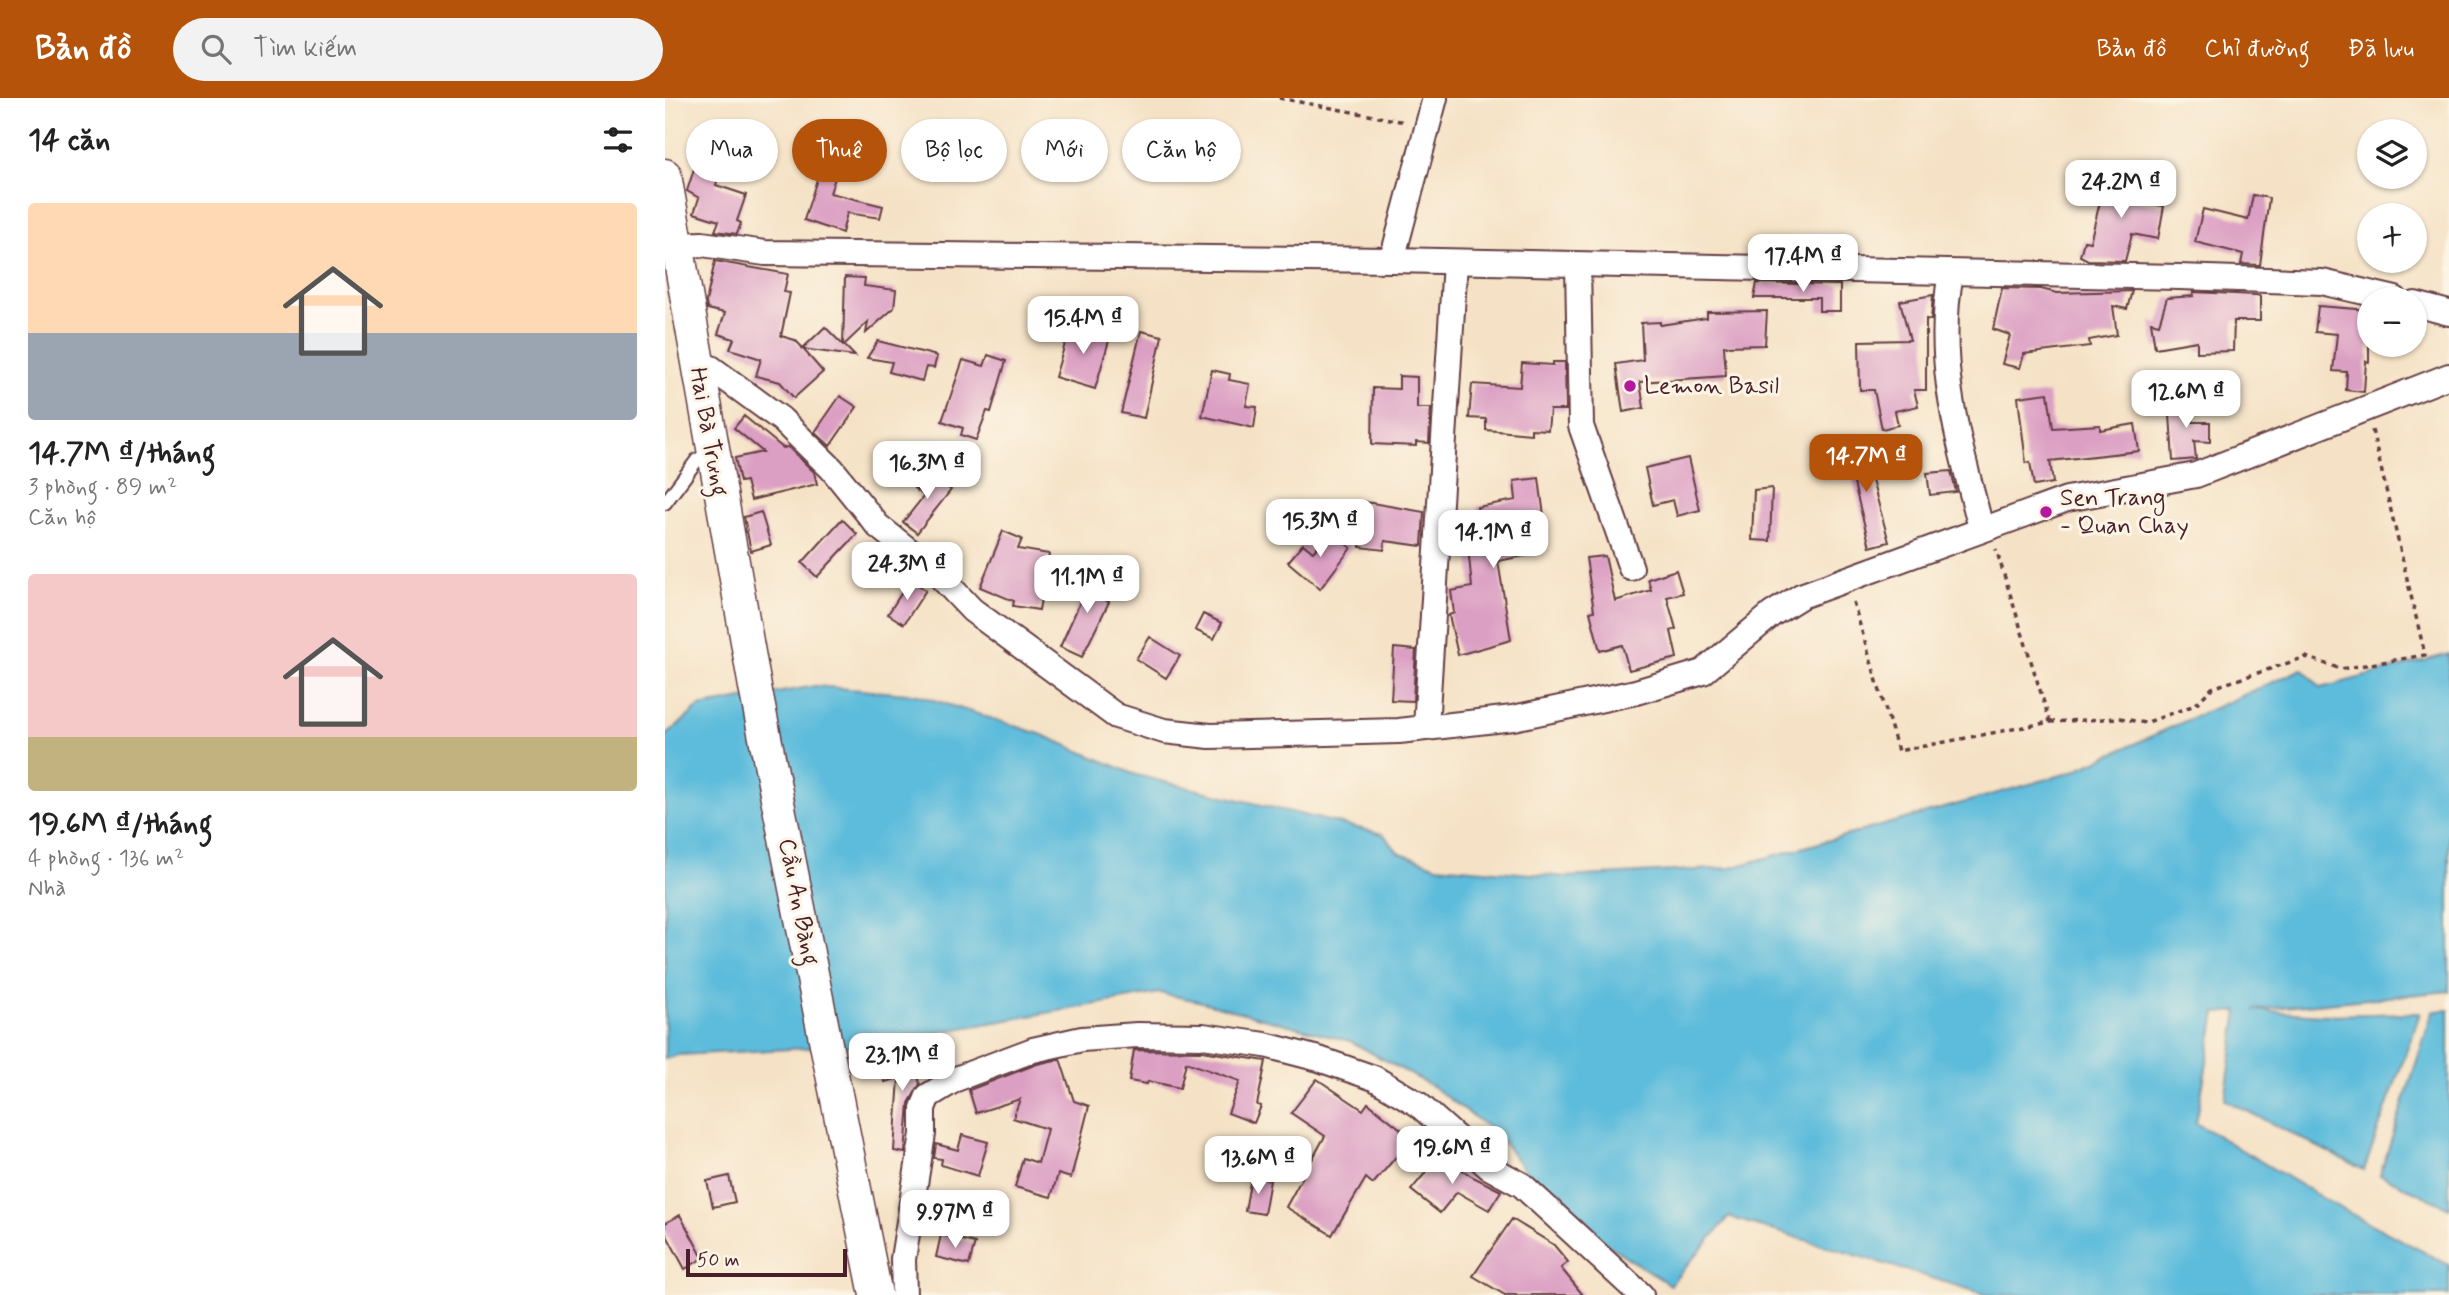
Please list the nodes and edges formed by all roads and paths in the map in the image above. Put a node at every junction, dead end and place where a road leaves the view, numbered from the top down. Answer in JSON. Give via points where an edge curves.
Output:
{"nodes":[{"id":1,"x":1279,"y":98,"type":"edge"},
{"id":2,"x":1435,"y":98,"type":"edge"},
{"id":3,"x":1428,"y":126,"type":"junction"},
{"id":4,"x":667,"y":189,"type":"edge"},
{"id":5,"x":679,"y":245,"type":"junction"},
{"id":6,"x":1392,"y":260,"type":"junction"},
{"id":7,"x":1455,"y":262,"type":"junction"},
{"id":8,"x":1578,"y":265,"type":"junction"},
{"id":9,"x":1951,"y":273,"type":"junction"},
{"id":10,"x":2357,"y":290,"type":"edge"},
{"id":11,"x":2427,"y":307,"type":"edge"},
{"id":12,"x":2449,"y":313,"type":"edge"},
{"id":13,"x":696,"y":363,"type":"junction"},
{"id":14,"x":2449,"y":376,"type":"edge"},
{"id":15,"x":2367,"y":408,"type":"junction"},
{"id":16,"x":712,"y":453,"type":"junction"},
{"id":17,"x":665,"y":503,"type":"edge"},
{"id":18,"x":1984,"y":527,"type":"junction"},
{"id":19,"x":1631,"y":568,"type":"dead end"},
{"id":20,"x":1846,"y":580,"type":"junction"},
{"id":21,"x":755,"y":687,"type":"joint"},
{"id":22,"x":2050,"y":722,"type":"junction"},
{"id":23,"x":1426,"y":727,"type":"junction"},
{"id":24,"x":876,"y":1295,"type":"edge"},
{"id":25,"x":904,"y":1295,"type":"edge"},
{"id":26,"x":1641,"y":1295,"type":"edge"}],
"edges":[{"from":1,"to":3,"type":"path"},
{"from":2,"to":3,"type":"street"},
{"from":3,"to":6,"type":"street"},
{"from":4,"to":5,"type":"street","name":"Hai Bà Trưng"},
{"from":5,"to":6,"type":"street","via":[[765,253]]},
{"from":5,"to":13,"type":"street","name":"Hai Bà Trưng"},
{"from":6,"to":7,"type":"street"},
{"from":7,"to":8,"type":"street"},
{"from":7,"to":23,"type":"street"},
{"from":8,"to":9,"type":"street"},
{"from":8,"to":19,"type":"street","via":[[1581,426]]},
{"from":9,"to":10,"type":"street","via":[[2322,282]]},
{"from":9,"to":18,"type":"street","via":[[1948,396]]},
{"from":11,"to":12,"type":"street"},
{"from":13,"to":16,"type":"street","name":"Hai Bà Trưng"},
{"from":13,"to":23,"type":"street","via":[[711,368],[781,419],[832,469],[878,526],[937,573],[972,610],[1116,716],[1164,731],[1210,736]]},
{"from":14,"to":15,"type":"street"},
{"from":15,"to":18,"type":"street","via":[[2196,475],[2067,499]]},
{"from":15,"to":22,"type":"path","via":[[2425,655],[2341,669],[2306,657],[2212,688],[2195,705],[2144,723],[2120,718]]},
{"from":16,"to":17,"type":"lane","via":[[697,460]]},
{"from":16,"to":21,"type":"street","name":"Hai Bà Trưng"},
{"from":18,"to":20,"type":"street"},
{"from":18,"to":22,"type":"path"},
{"from":20,"to":22,"type":"path","via":[[1898,751]]},
{"from":20,"to":23,"type":"street","via":[[1801,596],[1772,614],[1703,673],[1513,718]]},
{"from":21,"to":24,"type":"street","name":"Cầu An Bàng"},
{"from":25,"to":26,"type":"street","via":[[903,1259],[927,1096],[957,1079],[1033,1050],[1083,1039],[1137,1035],[1203,1036],[1265,1045],[1374,1078],[1418,1104],[1489,1167],[1522,1185]]}]}
